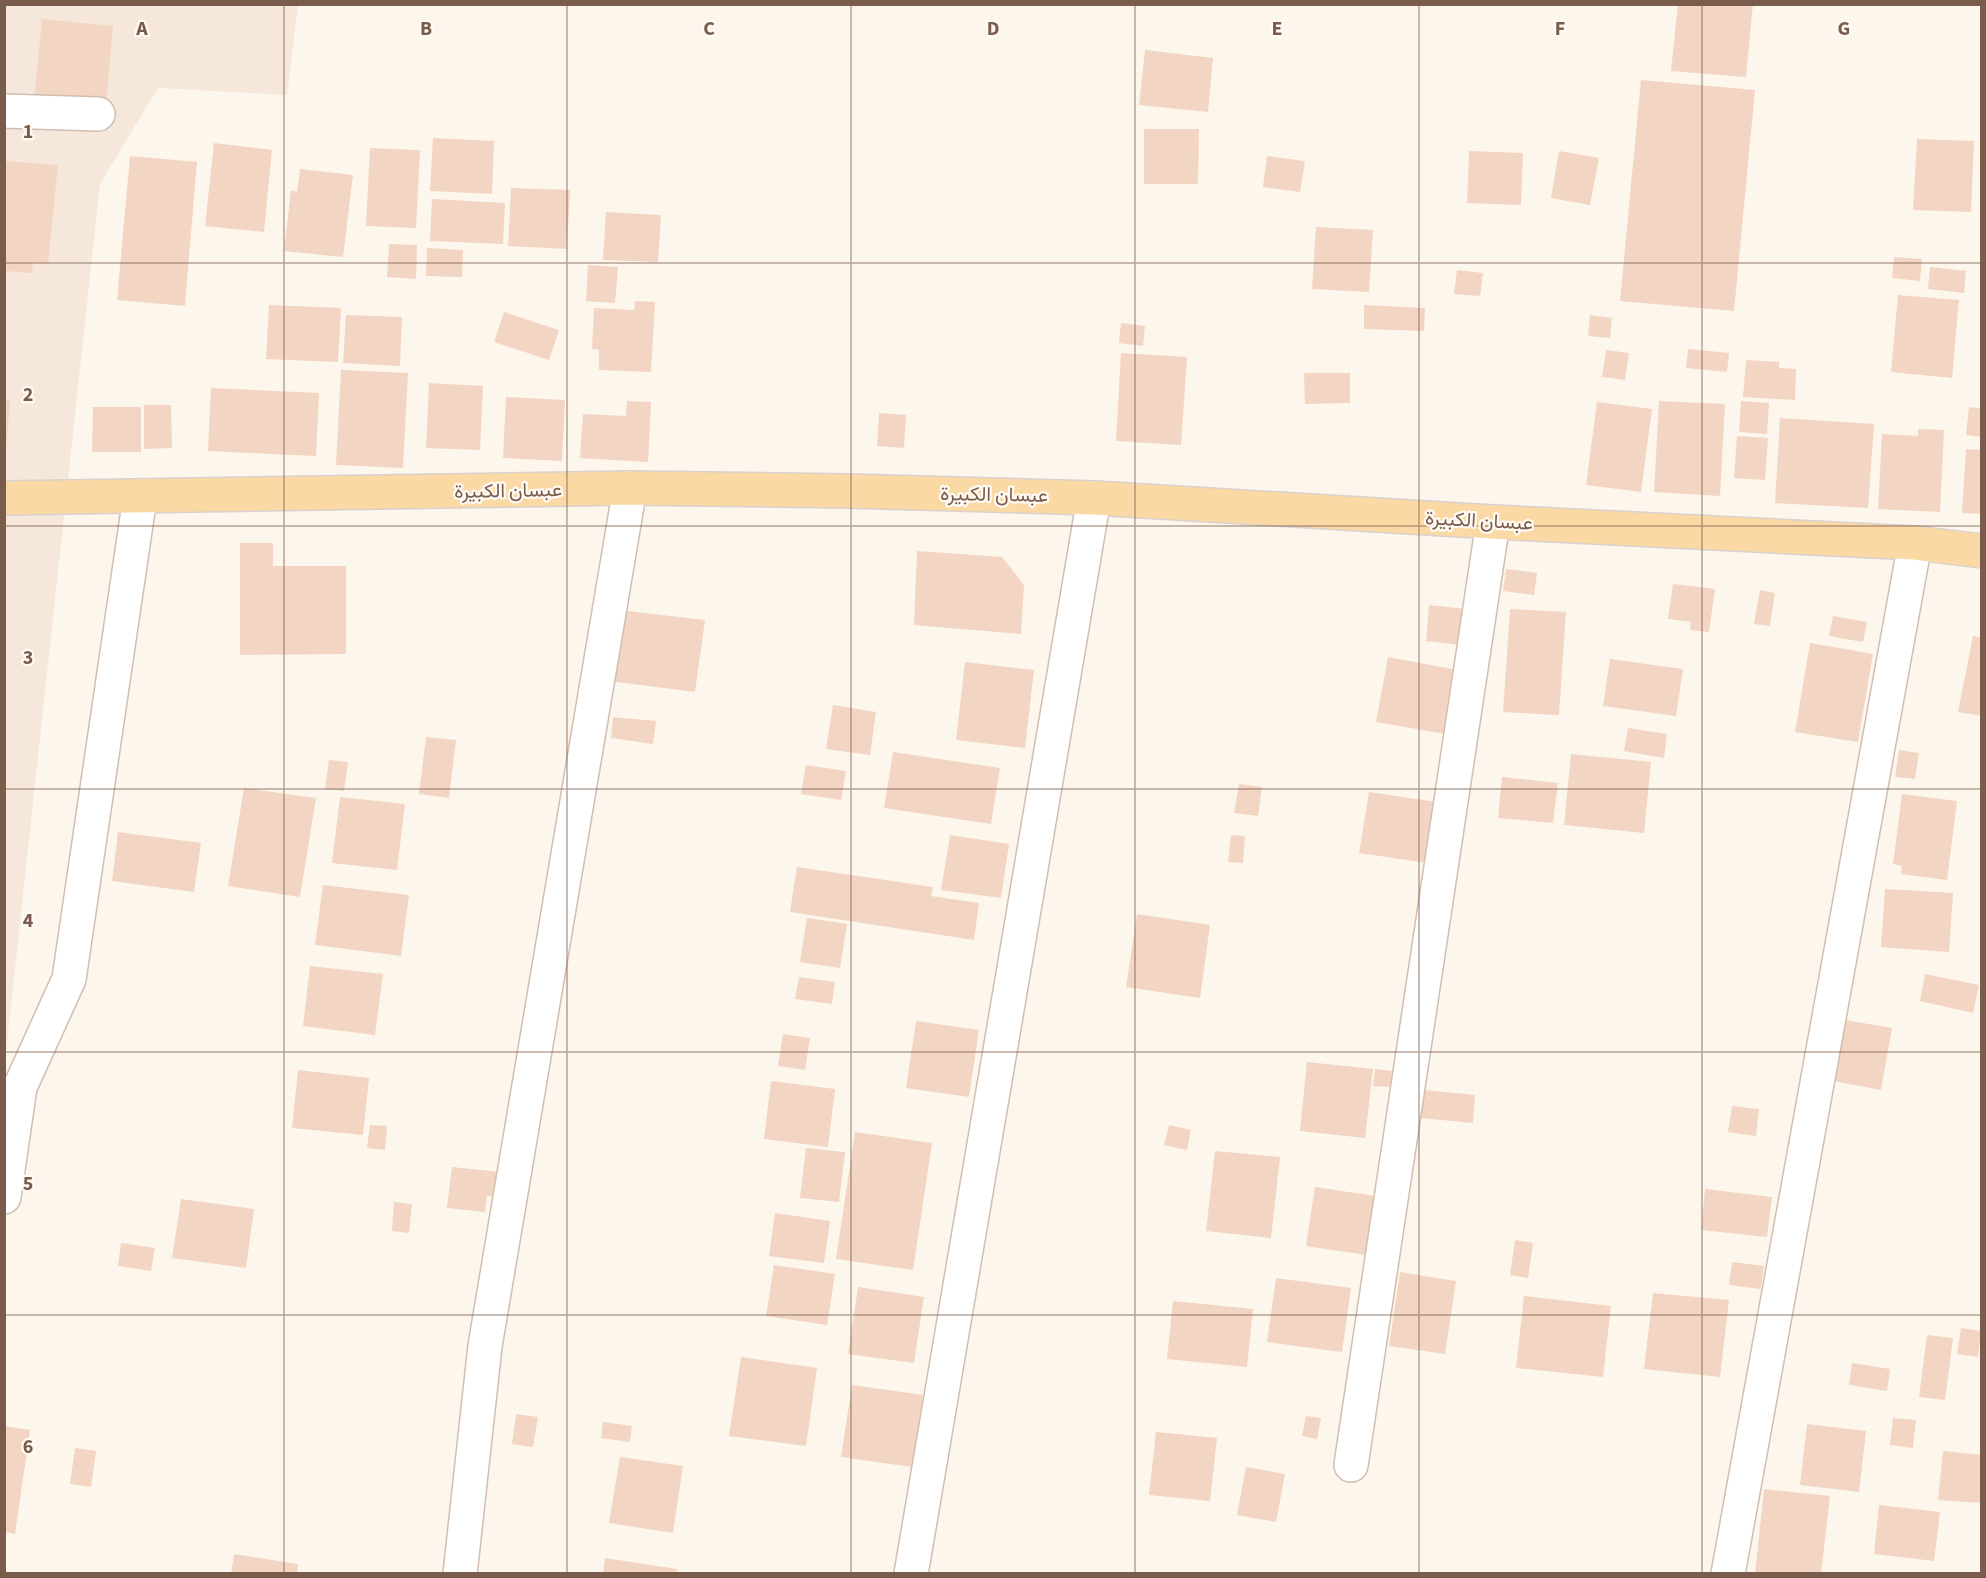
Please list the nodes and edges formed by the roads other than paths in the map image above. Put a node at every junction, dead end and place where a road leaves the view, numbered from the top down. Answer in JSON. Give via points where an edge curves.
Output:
{"nodes":[{"id":1,"x":4,"y":111,"type":"edge"},
{"id":2,"x":98,"y":114,"type":"dead end"},
{"id":3,"x":630,"y":488,"type":"junction"},
{"id":4,"x":140,"y":497,"type":"junction"},
{"id":5,"x":4,"y":498,"type":"edge"},
{"id":6,"x":1094,"y":498,"type":"junction"},
{"id":7,"x":1492,"y":522,"type":"junction"},
{"id":8,"x":1915,"y":543,"type":"junction"},
{"id":9,"x":1982,"y":551,"type":"edge"},
{"id":10,"x":4,"y":1197,"type":"edge"},
{"id":11,"x":1351,"y":1465,"type":"dead end"},
{"id":12,"x":460,"y":1574,"type":"edge"},
{"id":13,"x":912,"y":1574,"type":"edge"},
{"id":14,"x":1728,"y":1574,"type":"edge"}],
"edges":[{"from":1,"to":2,"type":"street"},
{"from":3,"to":4,"type":"main road","name":"عبسان الكبيرة"},
{"from":3,"to":6,"type":"main road","name":"عبسان الكبيرة"},
{"from":3,"to":12,"type":"street","via":[[486,1346]]},
{"from":4,"to":5,"type":"main road","name":"عبسان الكبيرة"},
{"from":4,"to":10,"type":"street","via":[[69,979],[20,1088]]},
{"from":6,"to":7,"type":"main road","name":"عبسان الكبيرة"},
{"from":6,"to":13,"type":"street"},
{"from":7,"to":8,"type":"main road","name":"عبسان الكبيرة"},
{"from":7,"to":11,"type":"street"},
{"from":8,"to":9,"type":"main road","name":"عبسان الكبيرة"},
{"from":8,"to":14,"type":"street"}]}
